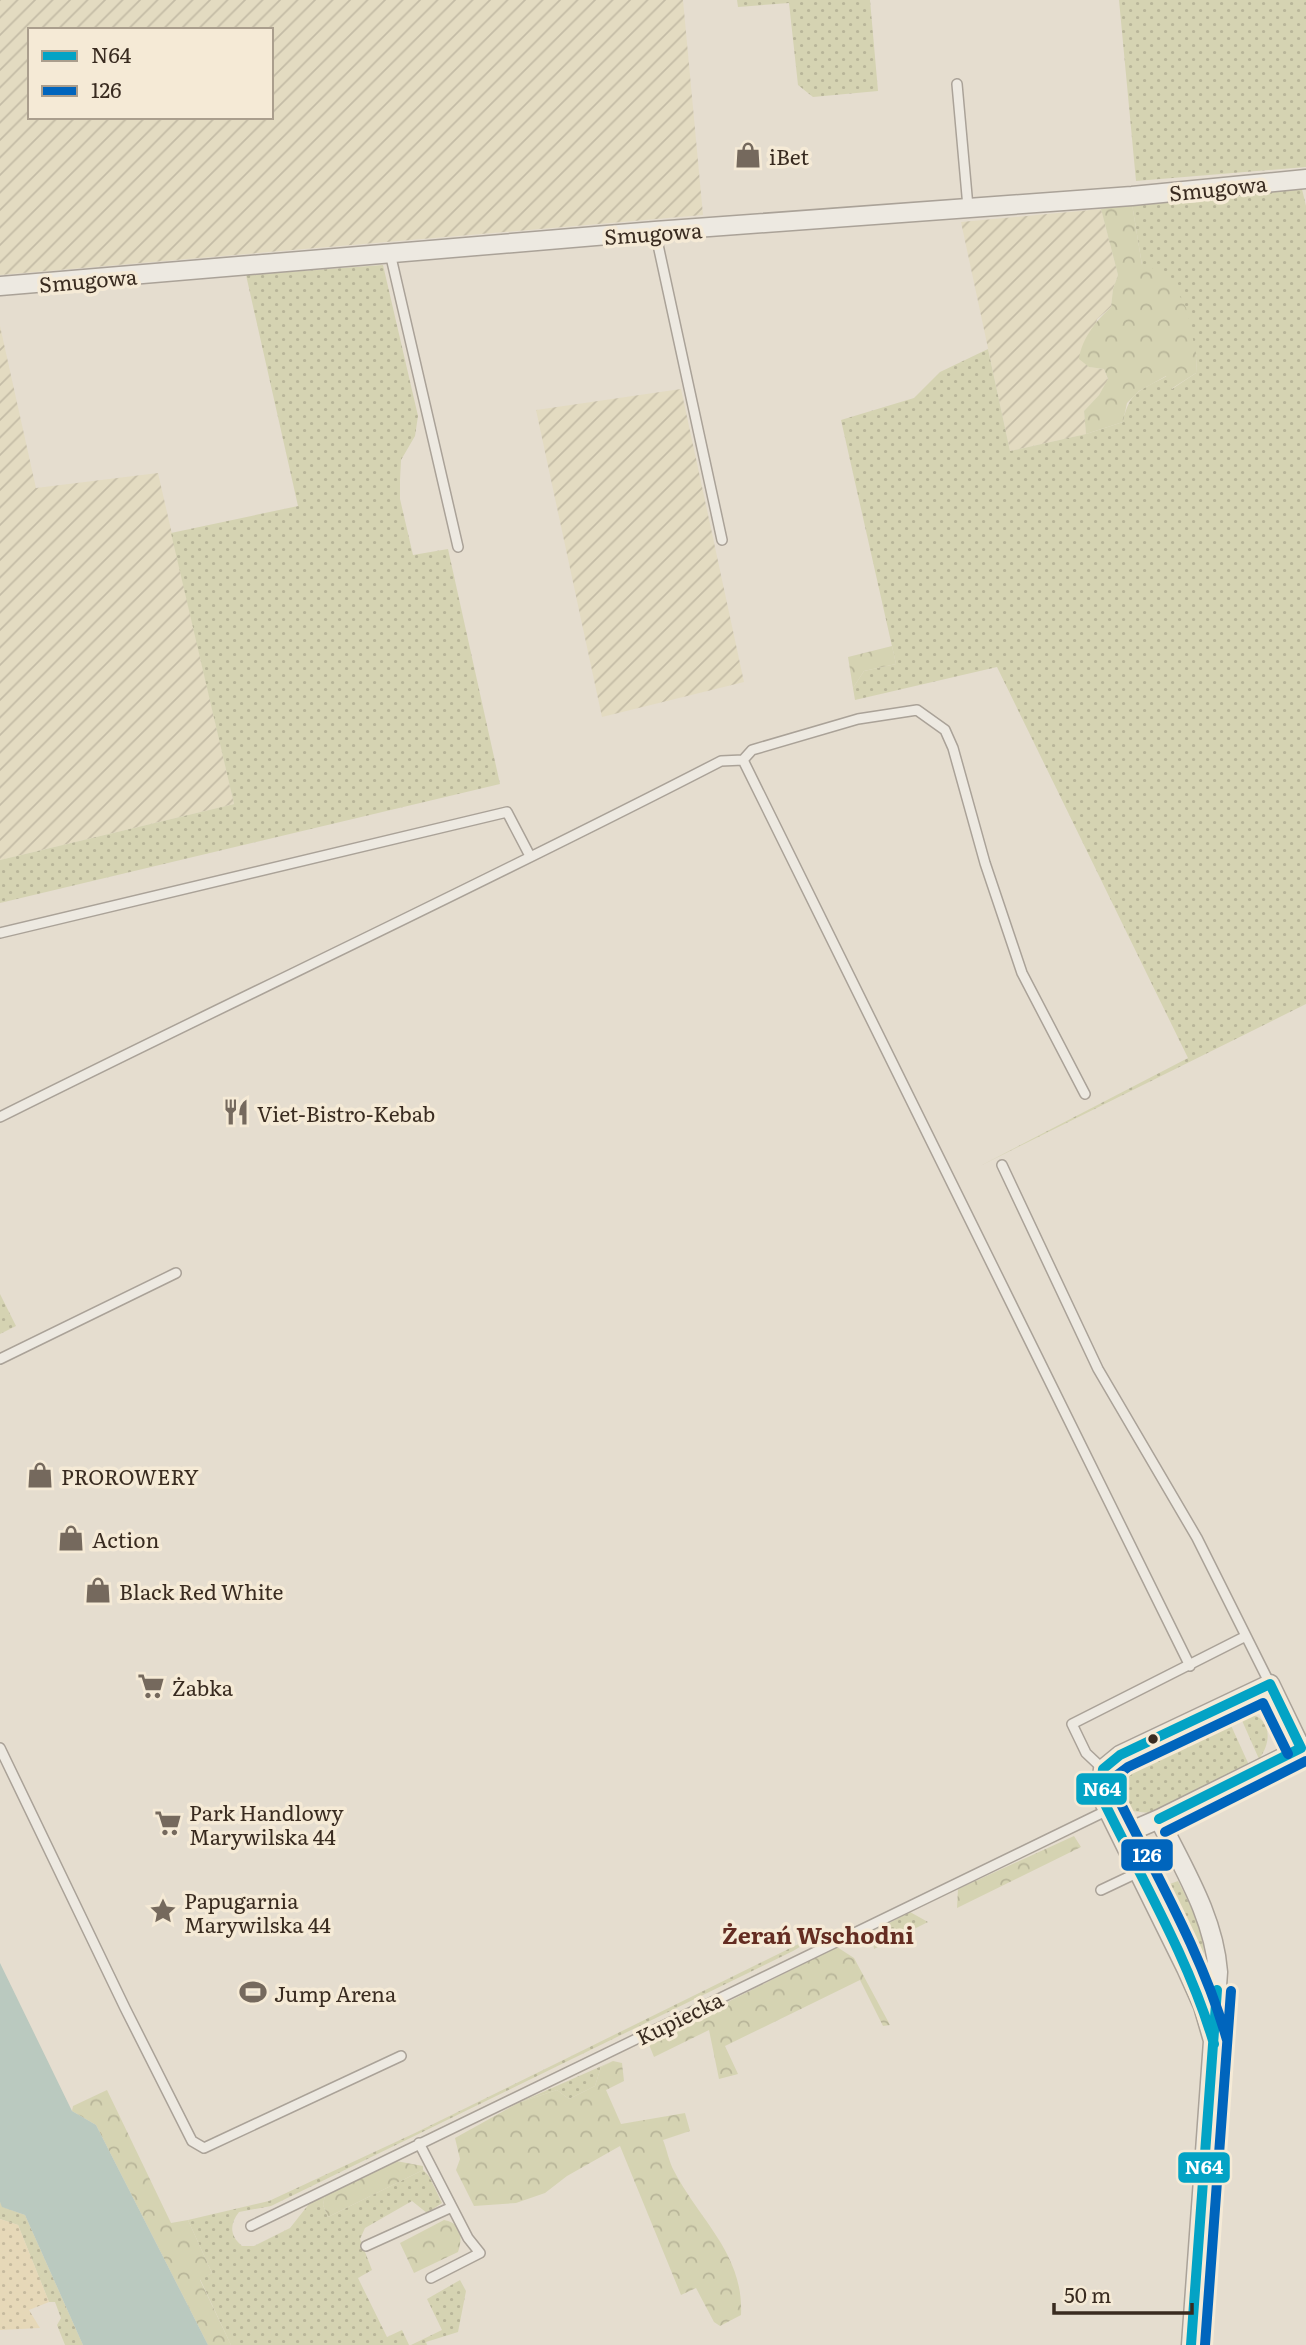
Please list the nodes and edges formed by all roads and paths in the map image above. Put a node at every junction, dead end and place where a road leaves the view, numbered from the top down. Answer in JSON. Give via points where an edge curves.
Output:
{"nodes":[{"id":1,"x":957,"y":84,"type":"dead end"},
{"id":2,"x":1306,"y":179,"type":"edge"},
{"id":3,"x":968,"y":207,"type":"junction"},
{"id":4,"x":655,"y":231,"type":"junction"},
{"id":5,"x":390,"y":253,"type":"junction"},
{"id":6,"x":0,"y":286,"type":"edge"},
{"id":7,"x":722,"y":540,"type":"dead end"},
{"id":8,"x":458,"y":547,"type":"dead end"},
{"id":9,"x":743,"y":760,"type":"junction"},
{"id":10,"x":530,"y":856,"type":"junction"},
{"id":11,"x":0,"y":933,"type":"edge"},
{"id":12,"x":1086,"y":1094,"type":"dead end"},
{"id":13,"x":0,"y":1117,"type":"edge"},
{"id":14,"x":1002,"y":1165,"type":"dead end"},
{"id":15,"x":176,"y":1273,"type":"dead end"},
{"id":16,"x":0,"y":1359,"type":"edge"},
{"id":17,"x":1246,"y":1636,"type":"junction"},
{"id":18,"x":1190,"y":1666,"type":"junction"},
{"id":19,"x":1269,"y":1684,"type":"junction"},
{"id":20,"x":1303,"y":1747,"type":"edge"},
{"id":21,"x":0,"y":1748,"type":"edge"},
{"id":22,"x":1103,"y":1769,"type":"junction"},
{"id":23,"x":1108,"y":1810,"type":"junction"},
{"id":24,"x":1159,"y":1819,"type":"junction"},
{"id":25,"x":1122,"y":1835,"type":"junction"},
{"id":26,"x":1178,"y":1857,"type":"junction"},
{"id":27,"x":1140,"y":1874,"type":"junction"},
{"id":28,"x":1101,"y":1890,"type":"dead end"},
{"id":29,"x":1213,"y":2044,"type":"junction"},
{"id":30,"x":401,"y":2056,"type":"dead end"},
{"id":31,"x":419,"y":2143,"type":"junction"},
{"id":32,"x":452,"y":2207,"type":"junction"},
{"id":33,"x":251,"y":2226,"type":"dead end"},
{"id":34,"x":366,"y":2246,"type":"dead end"},
{"id":35,"x":431,"y":2278,"type":"dead end"},
{"id":36,"x":1191,"y":2345,"type":"edge"}],
"edges":[{"from":1,"to":3,"type":"lane"},
{"from":2,"to":3,"type":"street","name":"Smugowa"},
{"from":3,"to":4,"type":"street","name":"Smugowa"},
{"from":4,"to":5,"type":"street","name":"Smugowa"},
{"from":4,"to":7,"type":"lane"},
{"from":5,"to":6,"type":"street","name":"Smugowa"},
{"from":5,"to":8,"type":"lane"},
{"from":9,"to":10,"type":"lane","via":[[721,761]]},
{"from":9,"to":12,"type":"lane","via":[[752,750],[870,717],[916,710],[945,730],[1022,972]]},
{"from":9,"to":18,"type":"lane"},
{"from":10,"to":11,"type":"lane","via":[[507,812]]},
{"from":10,"to":13,"type":"lane"},
{"from":14,"to":17,"type":"lane","via":[[1098,1368],[1197,1538]]},
{"from":15,"to":16,"type":"lane"},
{"from":17,"to":18,"type":"lane"},
{"from":17,"to":19,"type":"lane"},
{"from":18,"to":22,"type":"lane","via":[[1072,1724],[1086,1753]]},
{"from":19,"to":20,"type":"street"},
{"from":19,"to":22,"type":"street","via":[[1120,1755]]},
{"from":20,"to":24,"type":"street"},
{"from":21,"to":30,"type":"lane","via":[[192,2141],[204,2148]]},
{"from":22,"to":23,"type":"street","via":[[1101,1785]]},
{"from":23,"to":25,"type":"street"},
{"from":23,"to":31,"type":"lane","name":"Kupiecka"},
{"from":24,"to":25,"type":"street"},
{"from":24,"to":26,"type":"street"},
{"from":25,"to":27,"type":"street"},
{"from":26,"to":27,"type":"lane"},
{"from":26,"to":29,"type":"street","via":[[1209,1923],[1216,1950]]},
{"from":27,"to":28,"type":"lane"},
{"from":27,"to":29,"type":"street","via":[[1203,2006]]},
{"from":29,"to":36,"type":"street"},
{"from":31,"to":32,"type":"lane"},
{"from":31,"to":33,"type":"lane","name":"Kupiecka"},
{"from":32,"to":34,"type":"lane"},
{"from":32,"to":35,"type":"lane","via":[[480,2253]]}]}
